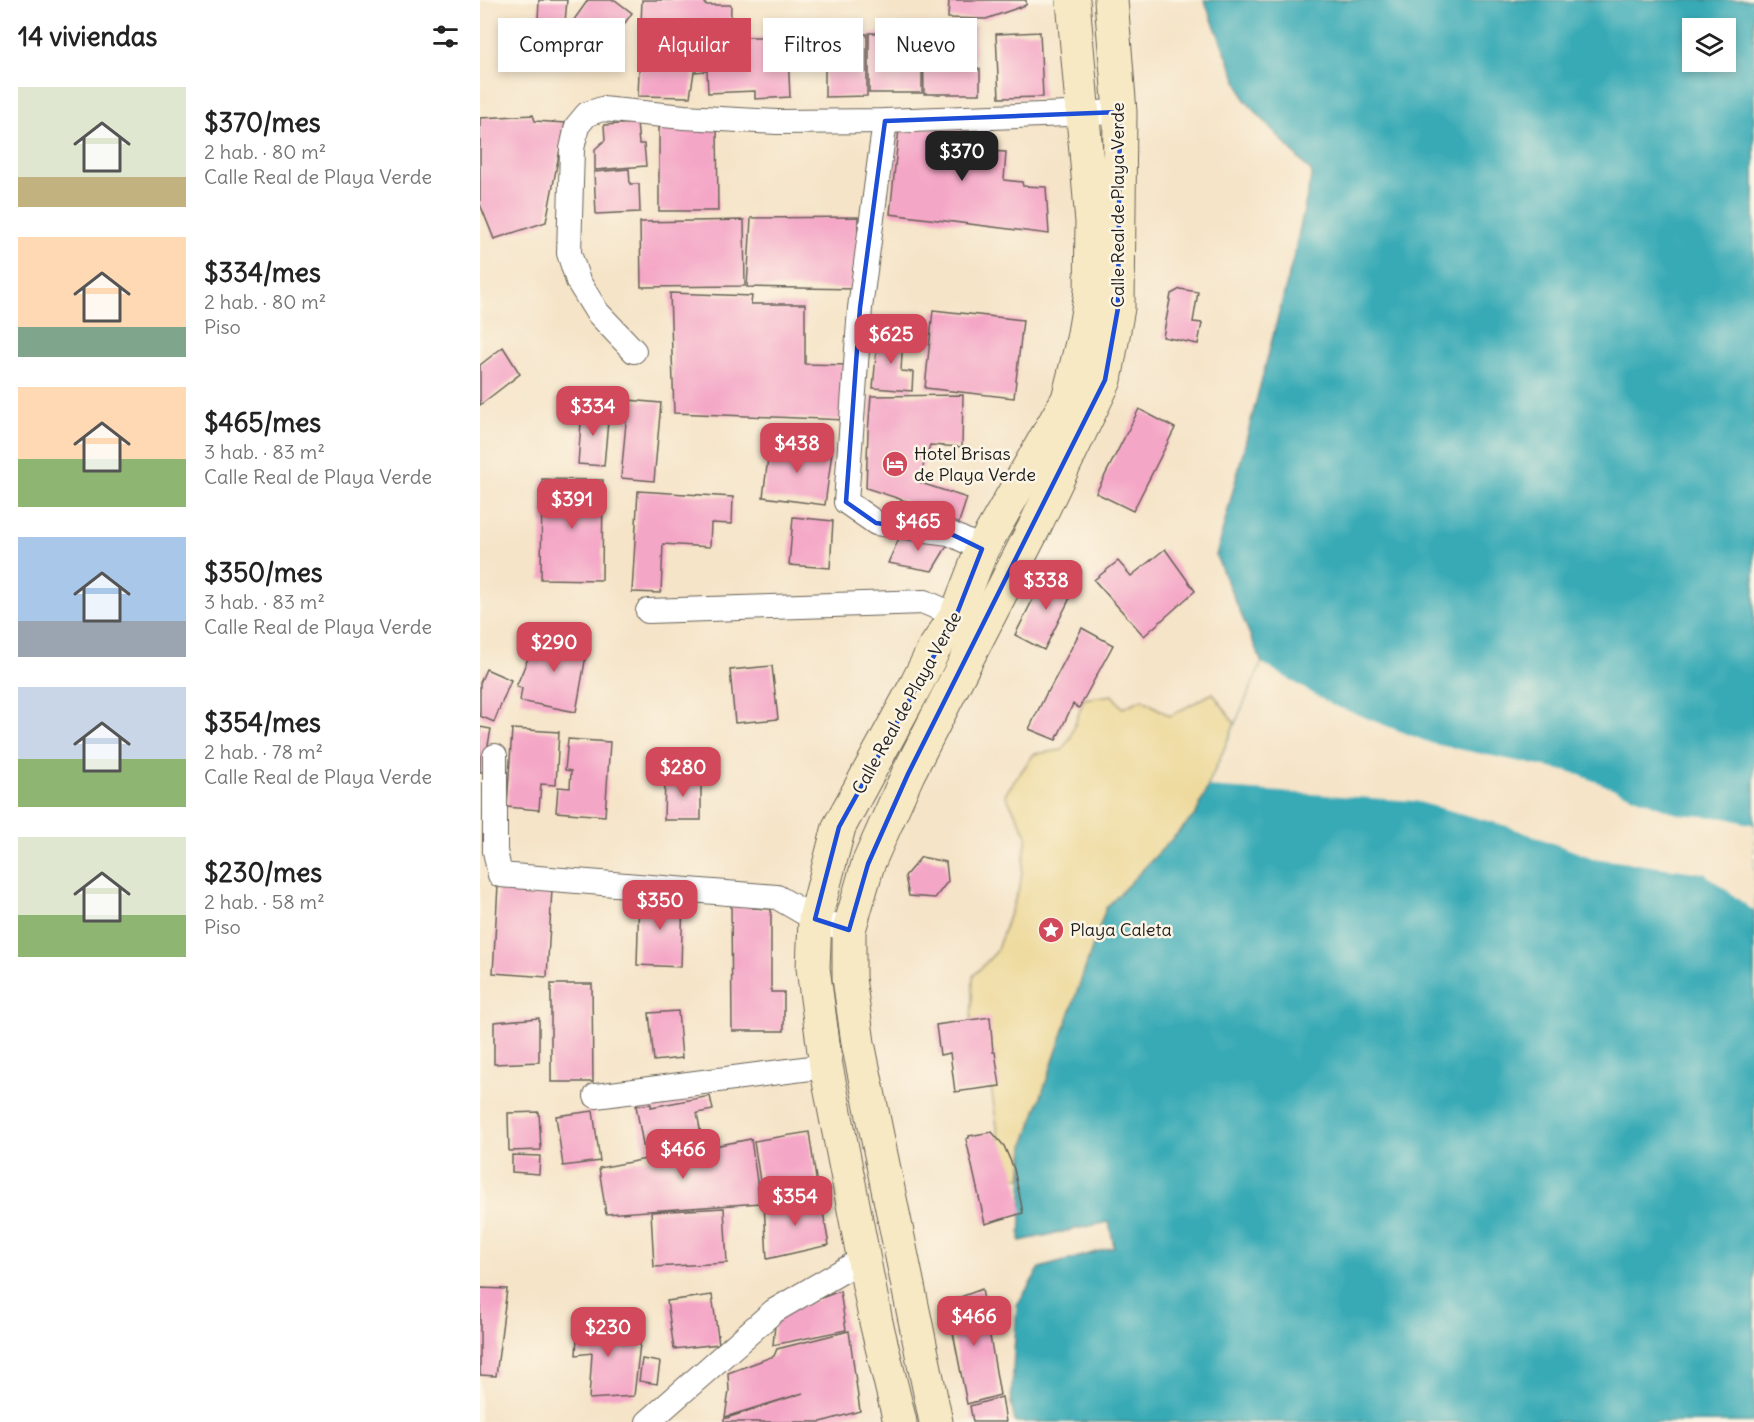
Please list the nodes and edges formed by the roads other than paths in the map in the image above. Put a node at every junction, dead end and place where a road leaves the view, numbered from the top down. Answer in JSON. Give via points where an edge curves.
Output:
{"nodes":[{"id":1,"x":1073,"y":0,"type":"edge"},
{"id":2,"x":1111,"y":0,"type":"edge"},
{"id":3,"x":1120,"y":112,"type":"junction"},
{"id":4,"x":1084,"y":113,"type":"junction"},
{"id":5,"x":885,"y":121,"type":"junction"},
{"id":6,"x":634,"y":351,"type":"dead end"},
{"id":7,"x":982,"y":549,"type":"junction"},
{"id":8,"x":648,"y":611,"type":"dead end"},
{"id":9,"x":968,"y":624,"type":"junction"},
{"id":10,"x":495,"y":756,"type":"dead end"},
{"id":11,"x":815,"y":919,"type":"junction"},
{"id":12,"x":849,"y":930,"type":"junction"},
{"id":13,"x":826,"y":1066,"type":"junction"},
{"id":14,"x":596,"y":1096,"type":"dead end"},
{"id":15,"x":863,"y":1259,"type":"junction"},
{"id":16,"x":648,"y":1422,"type":"edge"},
{"id":17,"x":900,"y":1422,"type":"edge"},
{"id":18,"x":936,"y":1422,"type":"edge"}],
"edges":[{"from":1,"to":4,"type":"street","name":"Calle Real de Playa Verde"},
{"from":2,"to":3,"type":"street","name":"Calle Real de Playa Verde"},
{"from":3,"to":4,"type":"street"},
{"from":3,"to":9,"type":"street","name":"Calle Real de Playa Verde","via":[[1118,308],[1105,380],[1034,528]]},
{"from":4,"to":5,"type":"street"},
{"from":4,"to":7,"type":"street","name":"Calle Real de Playa Verde","via":[[1092,222],[1090,292],[1083,339],[1068,399]]},
{"from":5,"to":6,"type":"street","via":[[777,122],[602,109],[587,114],[577,126],[572,149],[569,253],[578,281],[597,312]]},
{"from":5,"to":7,"type":"street","via":[[860,308],[846,502],[876,523],[949,533]]},
{"from":7,"to":9,"type":"street","name":"Calle Real de Playa Verde"},
{"from":8,"to":9,"type":"street","via":[[925,602]]},
{"from":9,"to":11,"type":"street","name":"Calle Real de Playa Verde","via":[[934,649],[839,827]]},
{"from":9,"to":12,"type":"street","name":"Calle Real de Playa Verde","via":[[868,864]]},
{"from":10,"to":11,"type":"street","via":[[495,851],[500,875],[777,897]]},
{"from":11,"to":12,"type":"street"},
{"from":11,"to":13,"type":"street","name":"Calle Real de Playa Verde","via":[[813,968]]},
{"from":12,"to":18,"type":"street","name":"Calle Real de Playa Verde","via":[[849,978],[858,1043]]},
{"from":13,"to":14,"type":"street"},
{"from":13,"to":15,"type":"street","name":"Calle Real de Playa Verde"},
{"from":15,"to":16,"type":"street","via":[[774,1311]]},
{"from":15,"to":17,"type":"street","name":"Calle Real de Playa Verde"}]}
